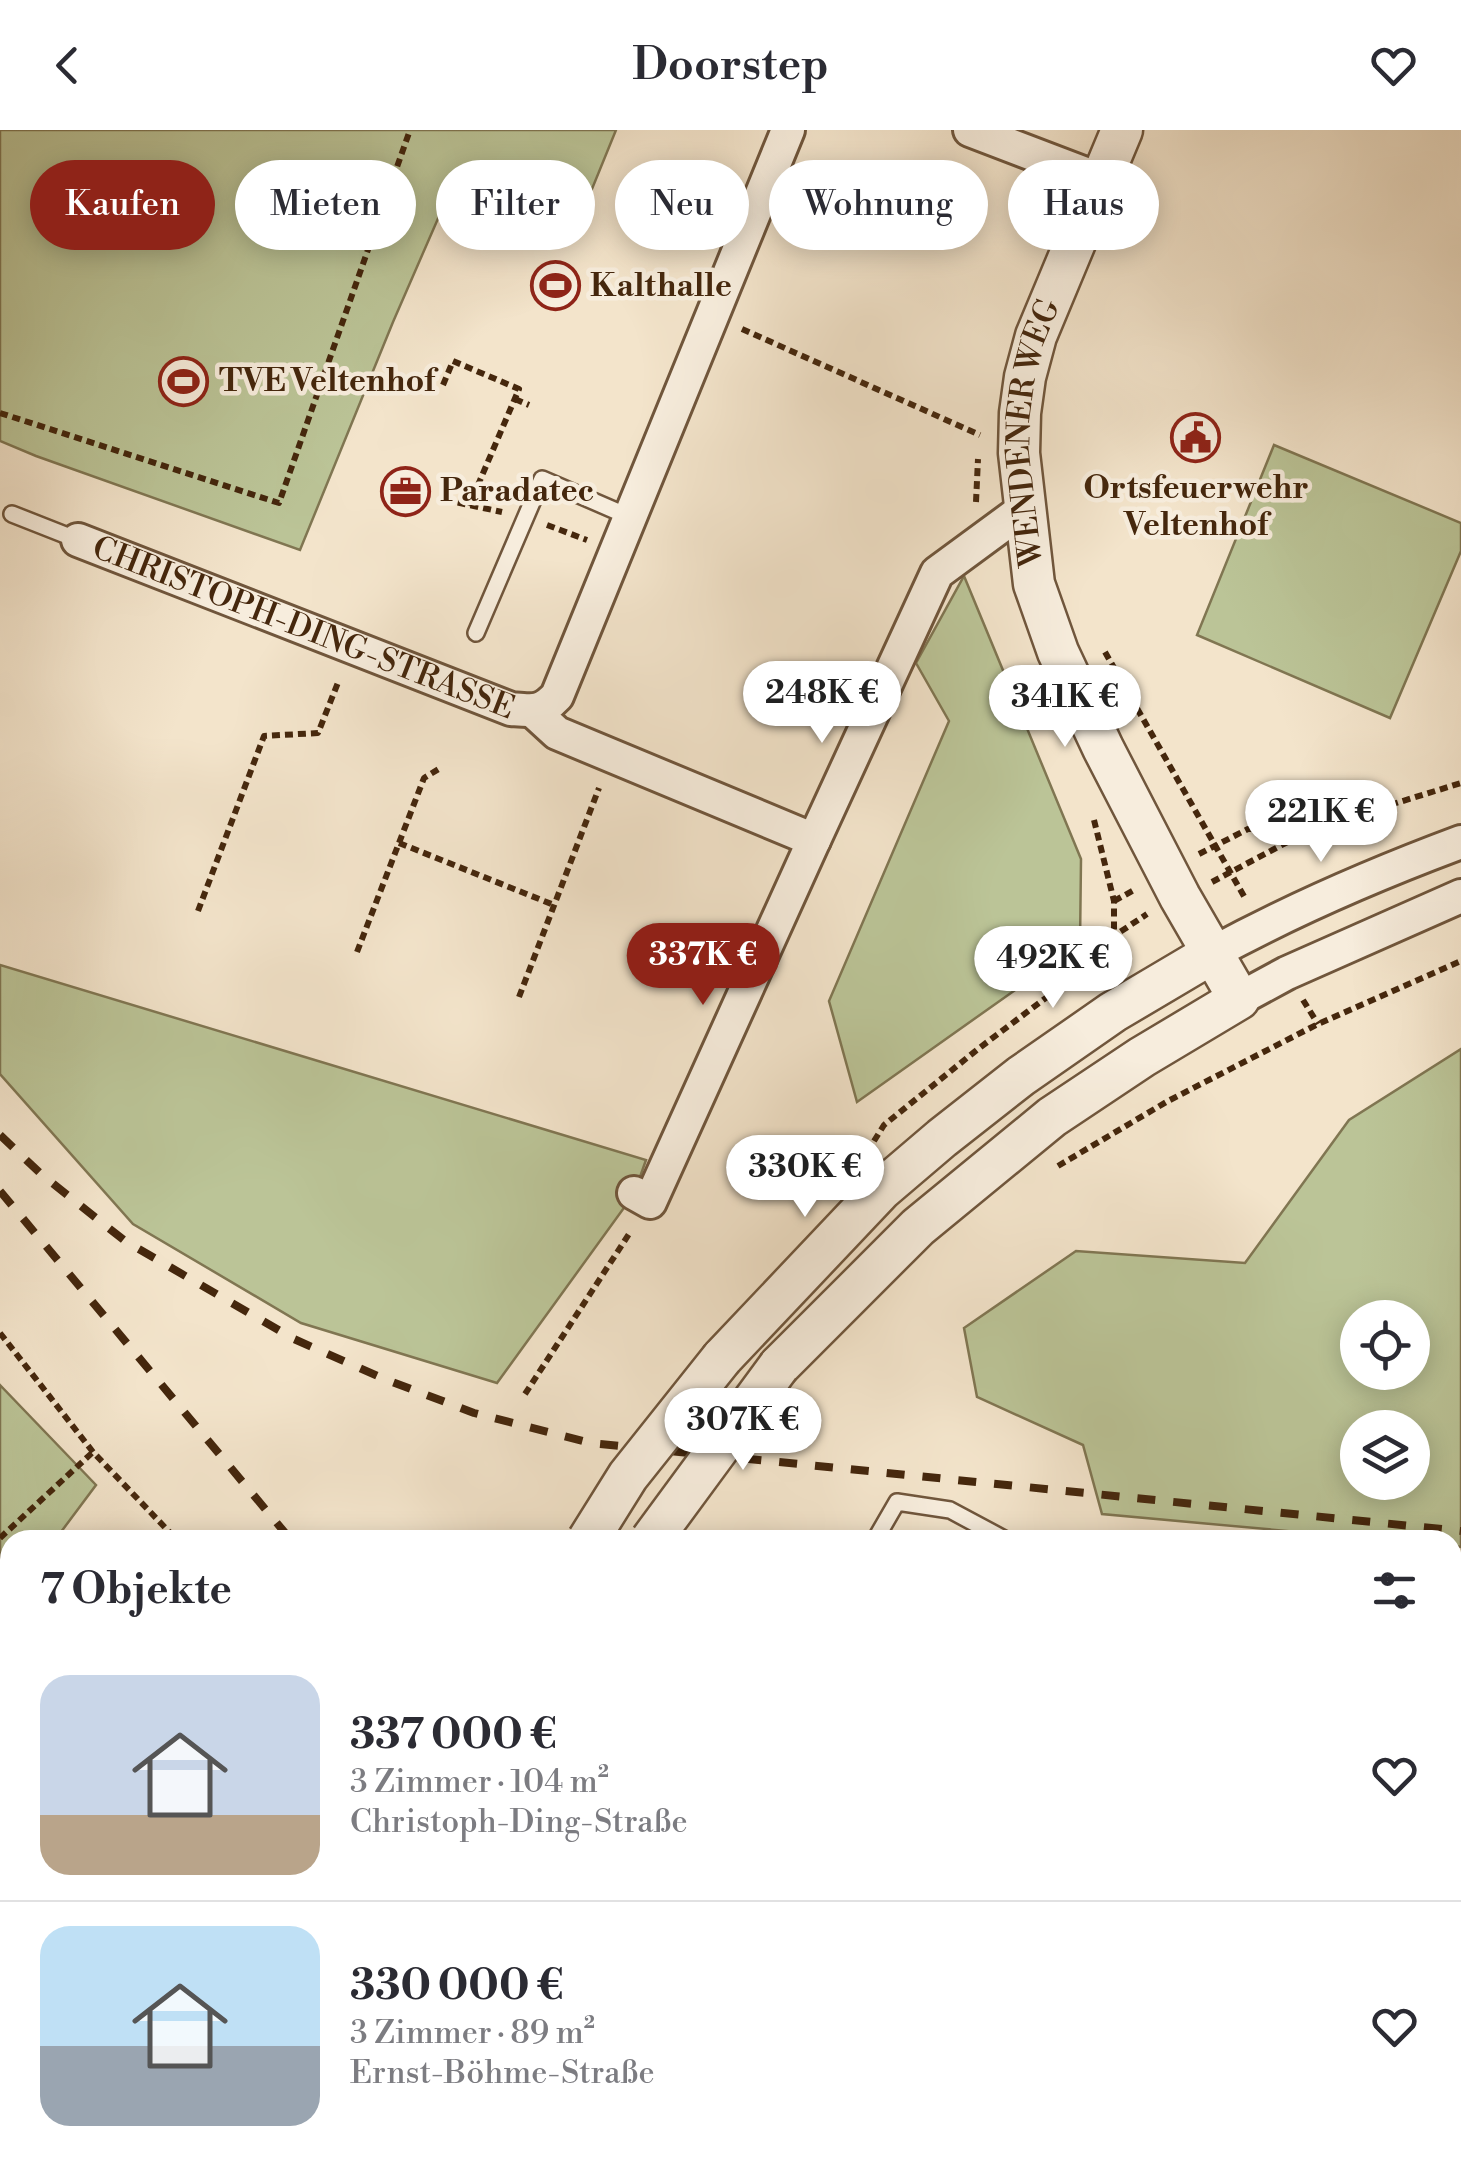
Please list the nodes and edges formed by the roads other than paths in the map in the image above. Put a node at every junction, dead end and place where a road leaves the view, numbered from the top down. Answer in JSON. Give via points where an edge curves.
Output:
{"nodes":[{"id":1,"x":788,"y":130,"type":"edge"},
{"id":2,"x":970,"y":130,"type":"edge"},
{"id":3,"x":1122,"y":130,"type":"edge"},
{"id":4,"x":1049,"y":160,"type":"edge"},
{"id":5,"x":1109,"y":160,"type":"edge"},
{"id":6,"x":1072,"y":250,"type":"edge"},
{"id":7,"x":1024,"y":509,"type":"junction"},
{"id":8,"x":12,"y":514,"type":"dead end"},
{"id":9,"x":630,"y":518,"type":"junction"},
{"id":10,"x":78,"y":540,"type":"joint"},
{"id":11,"x":476,"y":633,"type":"dead end"},
{"id":12,"x":533,"y":711,"type":"junction"},
{"id":13,"x":814,"y":840,"type":"junction"},
{"id":14,"x":1461,"y":842,"type":"edge"},
{"id":15,"x":1461,"y":896,"type":"edge"},
{"id":16,"x":1212,"y":954,"type":"junction"},
{"id":17,"x":1239,"y":999,"type":"junction"},
{"id":18,"x":642,"y":1198,"type":"road end"},
{"id":19,"x":594,"y":1530,"type":"edge"},
{"id":20,"x":658,"y":1530,"type":"edge"},
{"id":21,"x":881,"y":1530,"type":"edge"},
{"id":22,"x":987,"y":1530,"type":"edge"}],
"edges":[{"from":1,"to":9,"type":"street","name":"CHRISTOPH-DING-STRASSE"},
{"from":2,"to":4,"type":"street"},
{"from":3,"to":5,"type":"street","name":"WENDENER WEG"},
{"from":6,"to":7,"type":"street","name":"WENDENER WEG","via":[[1025,378],[1019,453]]},
{"from":7,"to":13,"type":"street","via":[[937,573]]},
{"from":7,"to":16,"type":"street","name":"WENDENER WEG","via":[[1034,584],[1058,652]]},
{"from":8,"to":10,"type":"lane"},
{"from":9,"to":11,"type":"lane","via":[[542,479]]},
{"from":9,"to":12,"type":"street","name":"CHRISTOPH-DING-STRASSE","via":[[557,696]]},
{"from":10,"to":12,"type":"street","name":"CHRISTOPH-DING-STRASSE","via":[[512,709]]},
{"from":12,"to":13,"type":"street","name":"CHRISTOPH-DING-STRASSE","via":[[557,732]]},
{"from":13,"to":18,"type":"street"},
{"from":14,"to":16,"type":"street","via":[[1386,870]]},
{"from":15,"to":17,"type":"street"},
{"from":16,"to":17,"type":"street","name":"WENDENER WEG"},
{"from":16,"to":19,"type":"street","bridge":true,"via":[[1021,1076],[881,1190],[722,1358],[628,1476]]},
{"from":17,"to":20,"type":"street","bridge":true,"via":[[1052,1116],[918,1227],[779,1366]]},
{"from":21,"to":22,"type":"lane","via":[[897,1502],[950,1510]]}]}
